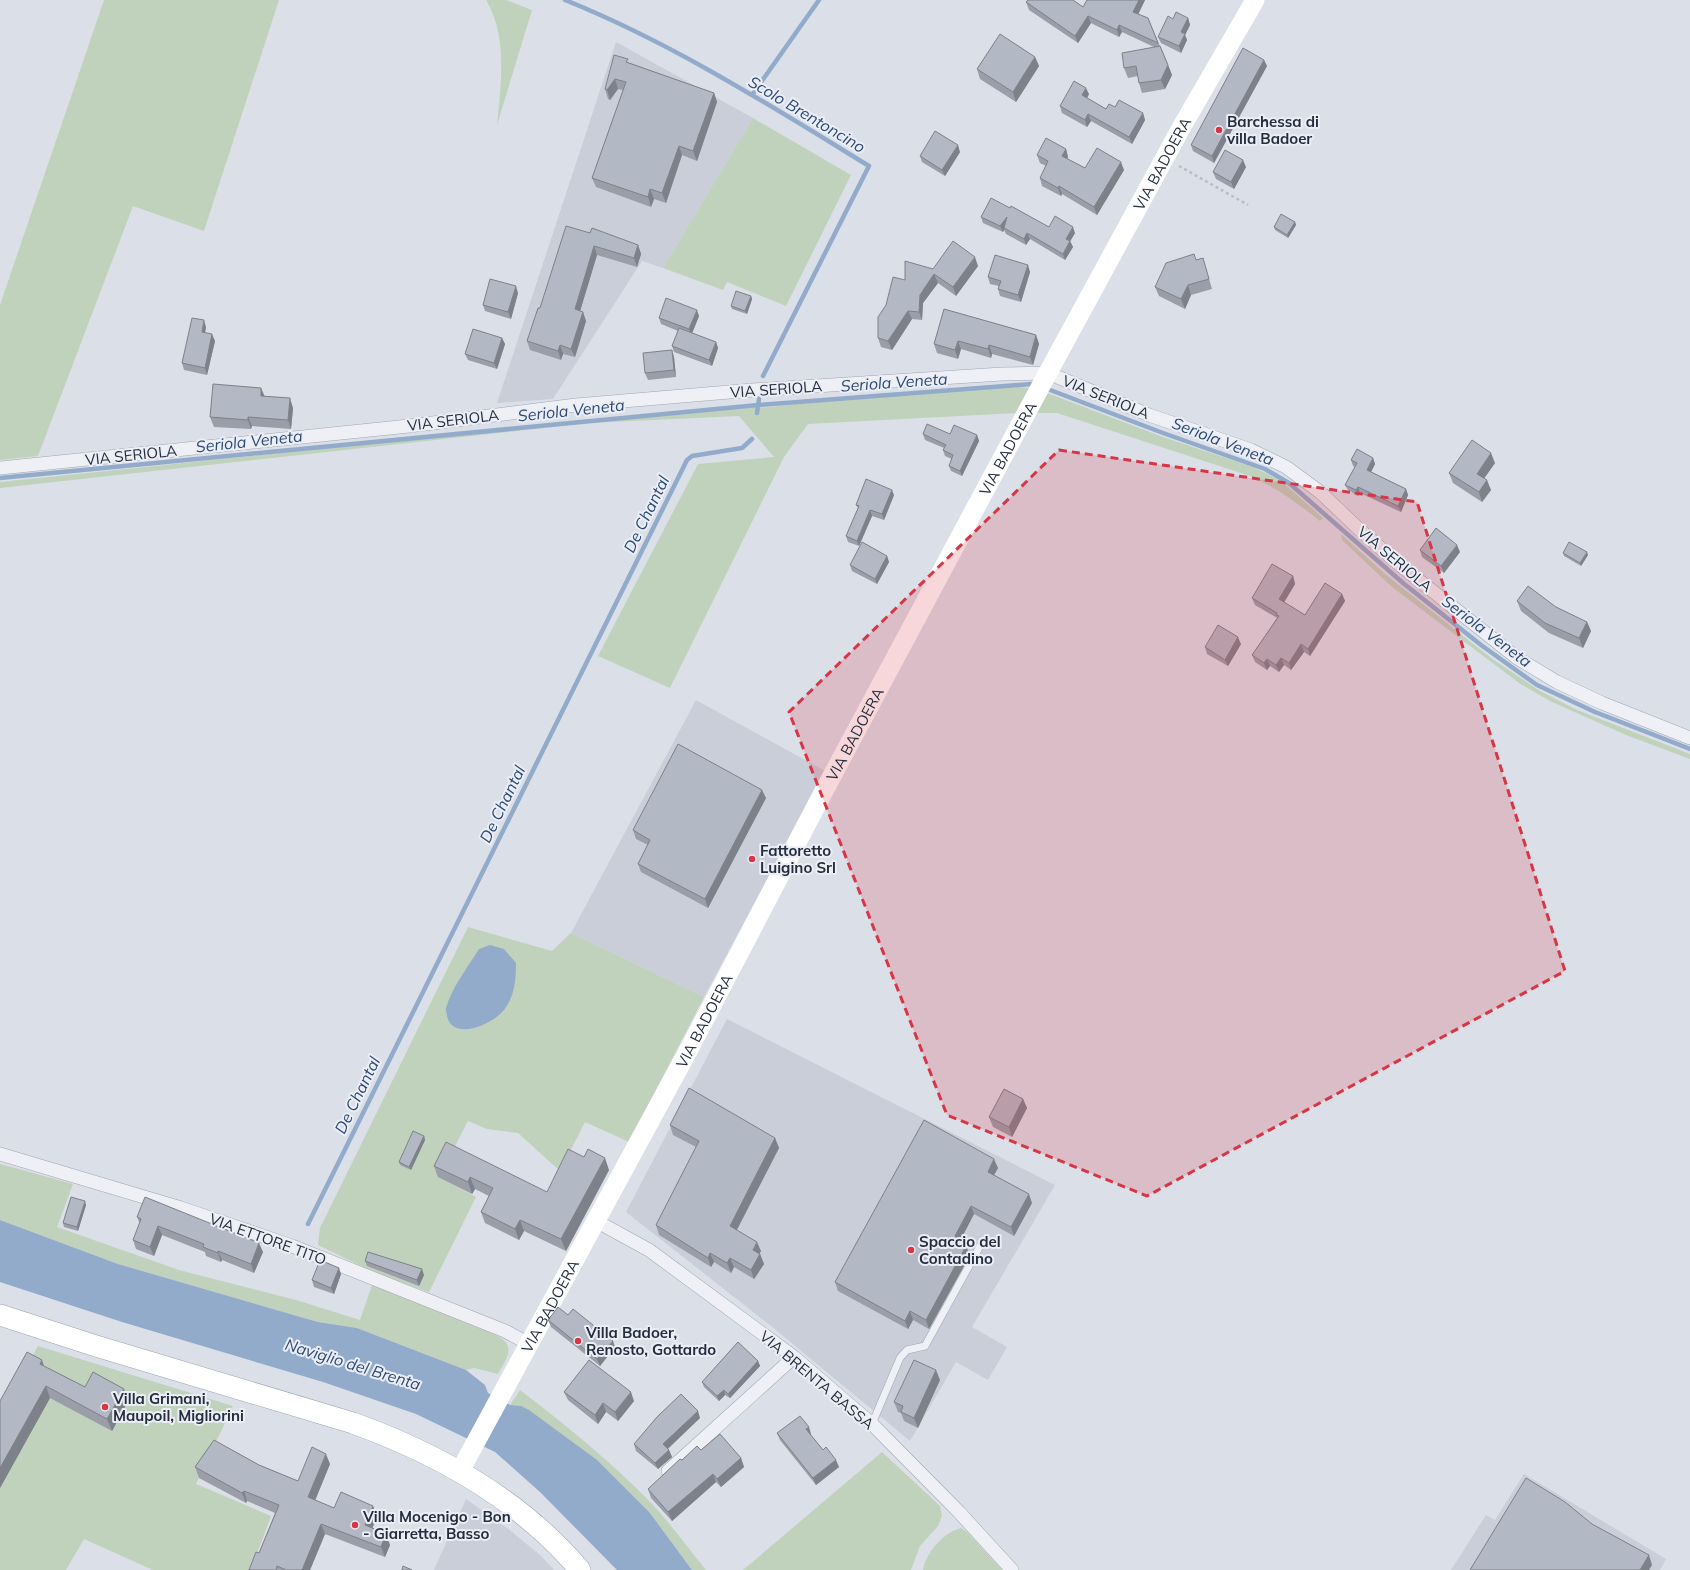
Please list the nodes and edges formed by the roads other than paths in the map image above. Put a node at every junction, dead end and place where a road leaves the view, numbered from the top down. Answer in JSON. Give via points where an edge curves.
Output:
{"nodes":[{"id":1,"x":1255,"y":0,"type":"edge"},
{"id":2,"x":1044,"y":381,"type":"junction"},
{"id":3,"x":0,"y":468,"type":"edge"},
{"id":4,"x":1690,"y":738,"type":"edge"},
{"id":5,"x":0,"y":1154,"type":"edge"},
{"id":6,"x":596,"y":1221,"type":"junction"},
{"id":7,"x":980,"y":1246,"type":"dead end"},
{"id":8,"x":0,"y":1315,"type":"edge"},
{"id":9,"x":529,"y":1344,"type":"junction"},
{"id":10,"x":794,"y":1358,"type":"junction"},
{"id":11,"x":872,"y":1424,"type":"junction"},
{"id":12,"x":460,"y":1471,"type":"junction"},
{"id":13,"x":662,"y":1476,"type":"edge"},
{"id":14,"x":580,"y":1570,"type":"edge"},
{"id":15,"x":1012,"y":1570,"type":"edge"}],
"edges":[{"from":1,"to":2,"type":"main road","name":"VIA BADOERA","via":[[1165,158]]},
{"from":2,"to":3,"type":"street","name":"VIA SERIOLA","via":[[1002,374],[576,405],[409,426]]},
{"from":2,"to":4,"type":"street","name":"VIA SERIOLA","via":[[1251,450],[1286,467],[1320,492],[1402,566],[1517,658],[1558,682],[1602,703]]},
{"from":2,"to":6,"type":"main road","name":"VIA BADOERA"},
{"from":5,"to":9,"type":"street","name":"VIA ETTORE TITO","via":[[180,1208],[292,1246]]},
{"from":6,"to":9,"type":"main road","name":"VIA BADOERA"},
{"from":6,"to":10,"type":"street","name":"VIA BRENTA BASSA","via":[[649,1250]]},
{"from":7,"to":11,"type":"lane","via":[[925,1346],[907,1350],[900,1358]]},
{"from":8,"to":12,"type":"main road","via":[[353,1423],[386,1435]]},
{"from":9,"to":12,"type":"main road","name":"VIA BADOERA"},
{"from":10,"to":11,"type":"street","name":"VIA BRENTA BASSA"},
{"from":10,"to":13,"type":"street"},
{"from":11,"to":15,"type":"street","name":"VIA BRENTA BASSA"},
{"from":12,"to":14,"type":"main road","via":[[487,1487],[517,1510]]}]}
